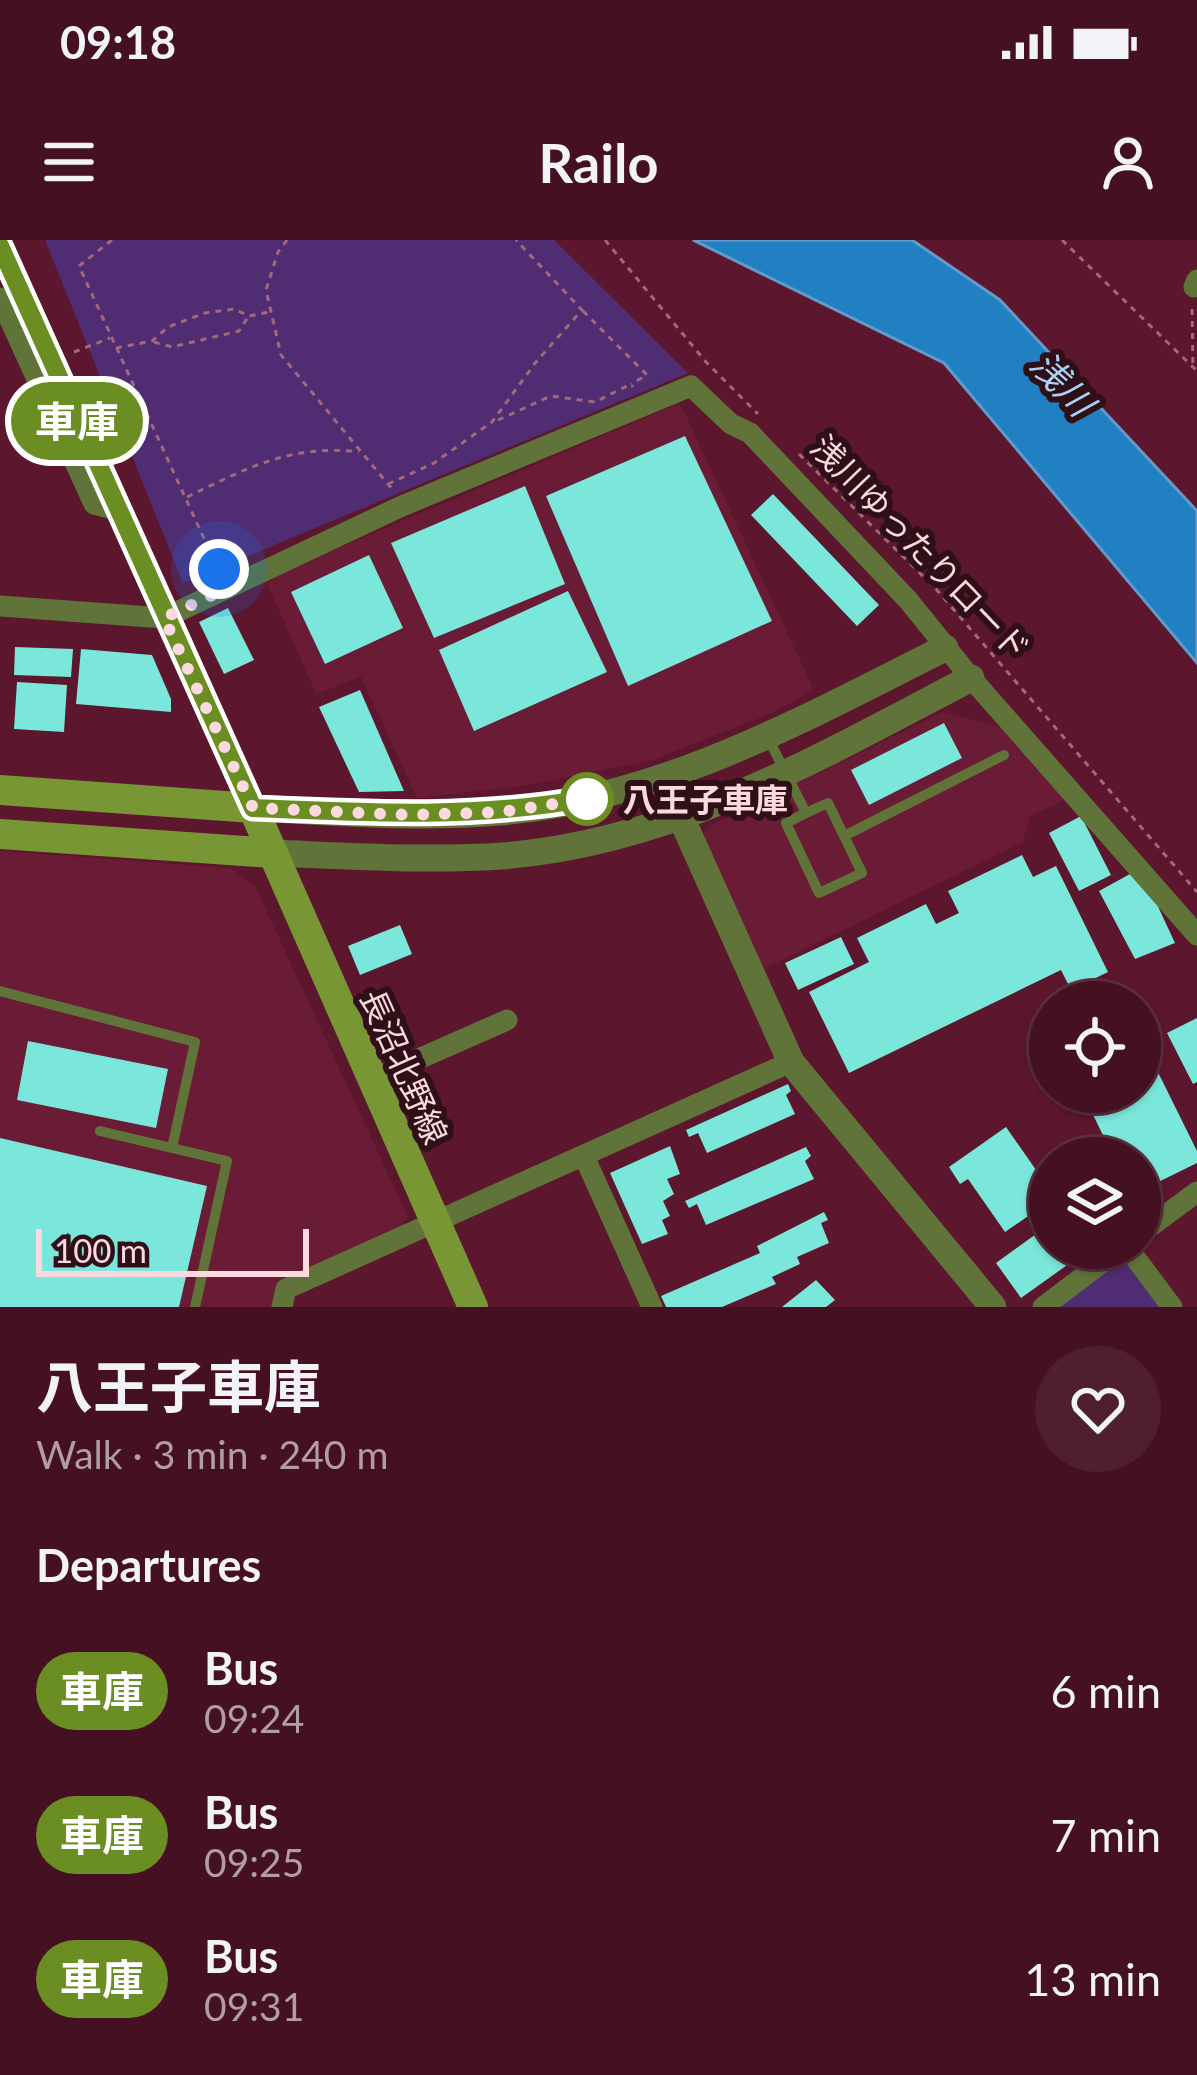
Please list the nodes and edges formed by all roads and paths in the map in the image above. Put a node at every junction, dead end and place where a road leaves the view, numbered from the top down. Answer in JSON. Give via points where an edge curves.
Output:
{"nodes":[{"id":1,"x":112,"y":240,"type":"edge"},
{"id":2,"x":287,"y":240,"type":"edge"},
{"id":3,"x":516,"y":240,"type":"edge"},
{"id":4,"x":605,"y":240,"type":"edge"},
{"id":5,"x":1062,"y":240,"type":"edge"},
{"id":6,"x":0,"y":246,"type":"edge"},
{"id":7,"x":1195,"y":284,"type":"edge"},
{"id":8,"x":0,"y":298,"type":"edge"},
{"id":9,"x":582,"y":310,"type":"junction"},
{"id":10,"x":271,"y":311,"type":"junction"},
{"id":11,"x":249,"y":316,"type":"junction"},
{"id":12,"x":111,"y":338,"type":"junction"},
{"id":13,"x":152,"y":341,"type":"junction"},
{"id":14,"x":116,"y":348,"type":"junction"},
{"id":15,"x":51,"y":362,"type":"junction"},
{"id":16,"x":1195,"y":369,"type":"edge"},
{"id":17,"x":631,"y":384,"type":"junction"},
{"id":18,"x":644,"y":404,"type":"junction"},
{"id":19,"x":493,"y":422,"type":"junction"},
{"id":20,"x":769,"y":424,"type":"dead end"},
{"id":21,"x":786,"y":441,"type":"dead end"},
{"id":22,"x":361,"y":452,"type":"junction"},
{"id":23,"x":388,"y":484,"type":"junction"},
{"id":24,"x":184,"y":498,"type":"junction"},
{"id":25,"x":402,"y":506,"type":"junction"},
{"id":26,"x":117,"y":510,"type":"junction"},
{"id":27,"x":231,"y":586,"type":"junction"},
{"id":28,"x":0,"y":606,"type":"edge"},
{"id":29,"x":164,"y":618,"type":"junction"},
{"id":30,"x":945,"y":647,"type":"junction"},
{"id":31,"x":971,"y":678,"type":"junction"},
{"id":32,"x":768,"y":738,"type":"junction"},
{"id":33,"x":1004,"y":755,"type":"dead end"},
{"id":34,"x":786,"y":775,"type":"junction"},
{"id":35,"x":664,"y":778,"type":"junction"},
{"id":36,"x":0,"y":790,"type":"edge"},
{"id":37,"x":168,"y":802,"type":"junction"},
{"id":38,"x":253,"y":808,"type":"junction"},
{"id":39,"x":501,"y":812,"type":"junction"},
{"id":40,"x":359,"y":813,"type":"junction"},
{"id":41,"x":806,"y":813,"type":"junction"},
{"id":42,"x":680,"y":818,"type":"junction"},
{"id":43,"x":0,"y":833,"type":"edge"},
{"id":44,"x":844,"y":836,"type":"junction"},
{"id":45,"x":166,"y":844,"type":"junction"},
{"id":46,"x":272,"y":853,"type":"junction"},
{"id":47,"x":354,"y":856,"type":"junction"},
{"id":48,"x":505,"y":856,"type":"junction"},
{"id":49,"x":1197,"y":892,"type":"edge"},
{"id":50,"x":1197,"y":935,"type":"edge"},
{"id":51,"x":0,"y":991,"type":"edge"},
{"id":52,"x":507,"y":1020,"type":"dead end"},
{"id":53,"x":791,"y":1062,"type":"junction"},
{"id":54,"x":371,"y":1080,"type":"junction"},
{"id":55,"x":100,"y":1131,"type":"dead end"},
{"id":56,"x":172,"y":1148,"type":"junction"},
{"id":57,"x":584,"y":1156,"type":"junction"},
{"id":58,"x":1197,"y":1192,"type":"edge"},
{"id":59,"x":1161,"y":1219,"type":"edge"},
{"id":60,"x":435,"y":1222,"type":"junction"},
{"id":61,"x":1095,"y":1269,"type":"edge"},
{"id":62,"x":1141,"y":1269,"type":"edge"},
{"id":63,"x":195,"y":1307,"type":"edge"},
{"id":64,"x":282,"y":1307,"type":"edge"},
{"id":65,"x":473,"y":1307,"type":"edge"},
{"id":66,"x":652,"y":1307,"type":"edge"},
{"id":67,"x":993,"y":1307,"type":"edge"},
{"id":68,"x":1043,"y":1307,"type":"edge"},
{"id":69,"x":1172,"y":1307,"type":"edge"}],
"edges":[{"from":1,"to":12,"type":"path","via":[[79,266]]},
{"from":2,"to":10,"type":"path","via":[[266,290]]},
{"from":3,"to":9,"type":"path"},
{"from":4,"to":20,"type":"path","name":"浅川ゆったりロード"},
{"from":5,"to":16,"type":"path"},
{"from":6,"to":15,"type":"street"},
{"from":7,"to":16,"type":"path"},
{"from":8,"to":26,"type":"street","via":[[94,504]]},
{"from":9,"to":17,"type":"path","via":[[647,375]]},
{"from":9,"to":19,"type":"path"},
{"from":10,"to":11,"type":"path"},
{"from":10,"to":22,"type":"path","via":[[280,355]]},
{"from":11,"to":13,"type":"path","via":[[234,309],[205,314]]},
{"from":11,"to":13,"type":"path","via":[[239,331],[172,347]]},
{"from":12,"to":14,"type":"path"},
{"from":12,"to":15,"type":"path"},
{"from":13,"to":14,"type":"path"},
{"from":14,"to":24,"type":"path"},
{"from":15,"to":26,"type":"street"},
{"from":17,"to":18,"type":"path"},
{"from":17,"to":19,"type":"path","via":[[595,402],[551,396]]},
{"from":18,"to":25,"type":"street"},
{"from":18,"to":30,"type":"street","via":[[691,386],[750,433]]},
{"from":19,"to":23,"type":"path"},
{"from":21,"to":49,"type":"path","name":"浅川ゆったりロード","via":[[951,605]]},
{"from":22,"to":23,"type":"path"},
{"from":22,"to":24,"type":"path","via":[[323,448],[266,459]]},
{"from":23,"to":25,"type":"path"},
{"from":24,"to":27,"type":"path"},
{"from":25,"to":27,"type":"street"},
{"from":26,"to":29,"type":"street"},
{"from":27,"to":29,"type":"street"},
{"from":28,"to":29,"type":"street"},
{"from":29,"to":38,"type":"street"},
{"from":30,"to":31,"type":"street"},
{"from":30,"to":32,"type":"street"},
{"from":31,"to":34,"type":"street"},
{"from":31,"to":50,"type":"street"},
{"from":32,"to":34,"type":"lane"},
{"from":32,"to":35,"type":"street"},
{"from":33,"to":44,"type":"lane"},
{"from":34,"to":41,"type":"lane"},
{"from":34,"to":42,"type":"street"},
{"from":35,"to":39,"type":"street"},
{"from":35,"to":42,"type":"street"},
{"from":36,"to":37,"type":"main road"},
{"from":37,"to":38,"type":"main road"},
{"from":37,"to":45,"type":"main road","via":[[180,830]]},
{"from":38,"to":40,"type":"street"},
{"from":38,"to":46,"type":"main road","name":"長沼北野線"},
{"from":39,"to":40,"type":"street"},
{"from":39,"to":48,"type":"street"},
{"from":40,"to":47,"type":"street","via":[[345,836]]},
{"from":41,"to":44,"type":"lane","via":[[828,803]]},
{"from":41,"to":44,"type":"lane","via":[[786,823],[819,893],[862,873]]},
{"from":42,"to":48,"type":"street"},
{"from":42,"to":53,"type":"street"},
{"from":43,"to":45,"type":"main road"},
{"from":45,"to":46,"type":"main road"},
{"from":46,"to":47,"type":"street"},
{"from":46,"to":54,"type":"main road","name":"長沼北野線"},
{"from":47,"to":48,"type":"street"},
{"from":51,"to":56,"type":"lane","via":[[195,1042]]},
{"from":52,"to":54,"type":"street"},
{"from":53,"to":57,"type":"street"},
{"from":53,"to":67,"type":"street"},
{"from":54,"to":60,"type":"main road","name":"長沼北野線"},
{"from":55,"to":56,"type":"lane"},
{"from":56,"to":63,"type":"lane","via":[[227,1161]]},
{"from":57,"to":60,"type":"street"},
{"from":57,"to":66,"type":"street"},
{"from":58,"to":59,"type":"street"},
{"from":60,"to":64,"type":"street","via":[[286,1289]]},
{"from":60,"to":65,"type":"main road","name":"長沼北野線"},
{"from":61,"to":68,"type":"street"},
{"from":62,"to":69,"type":"street"}]}
